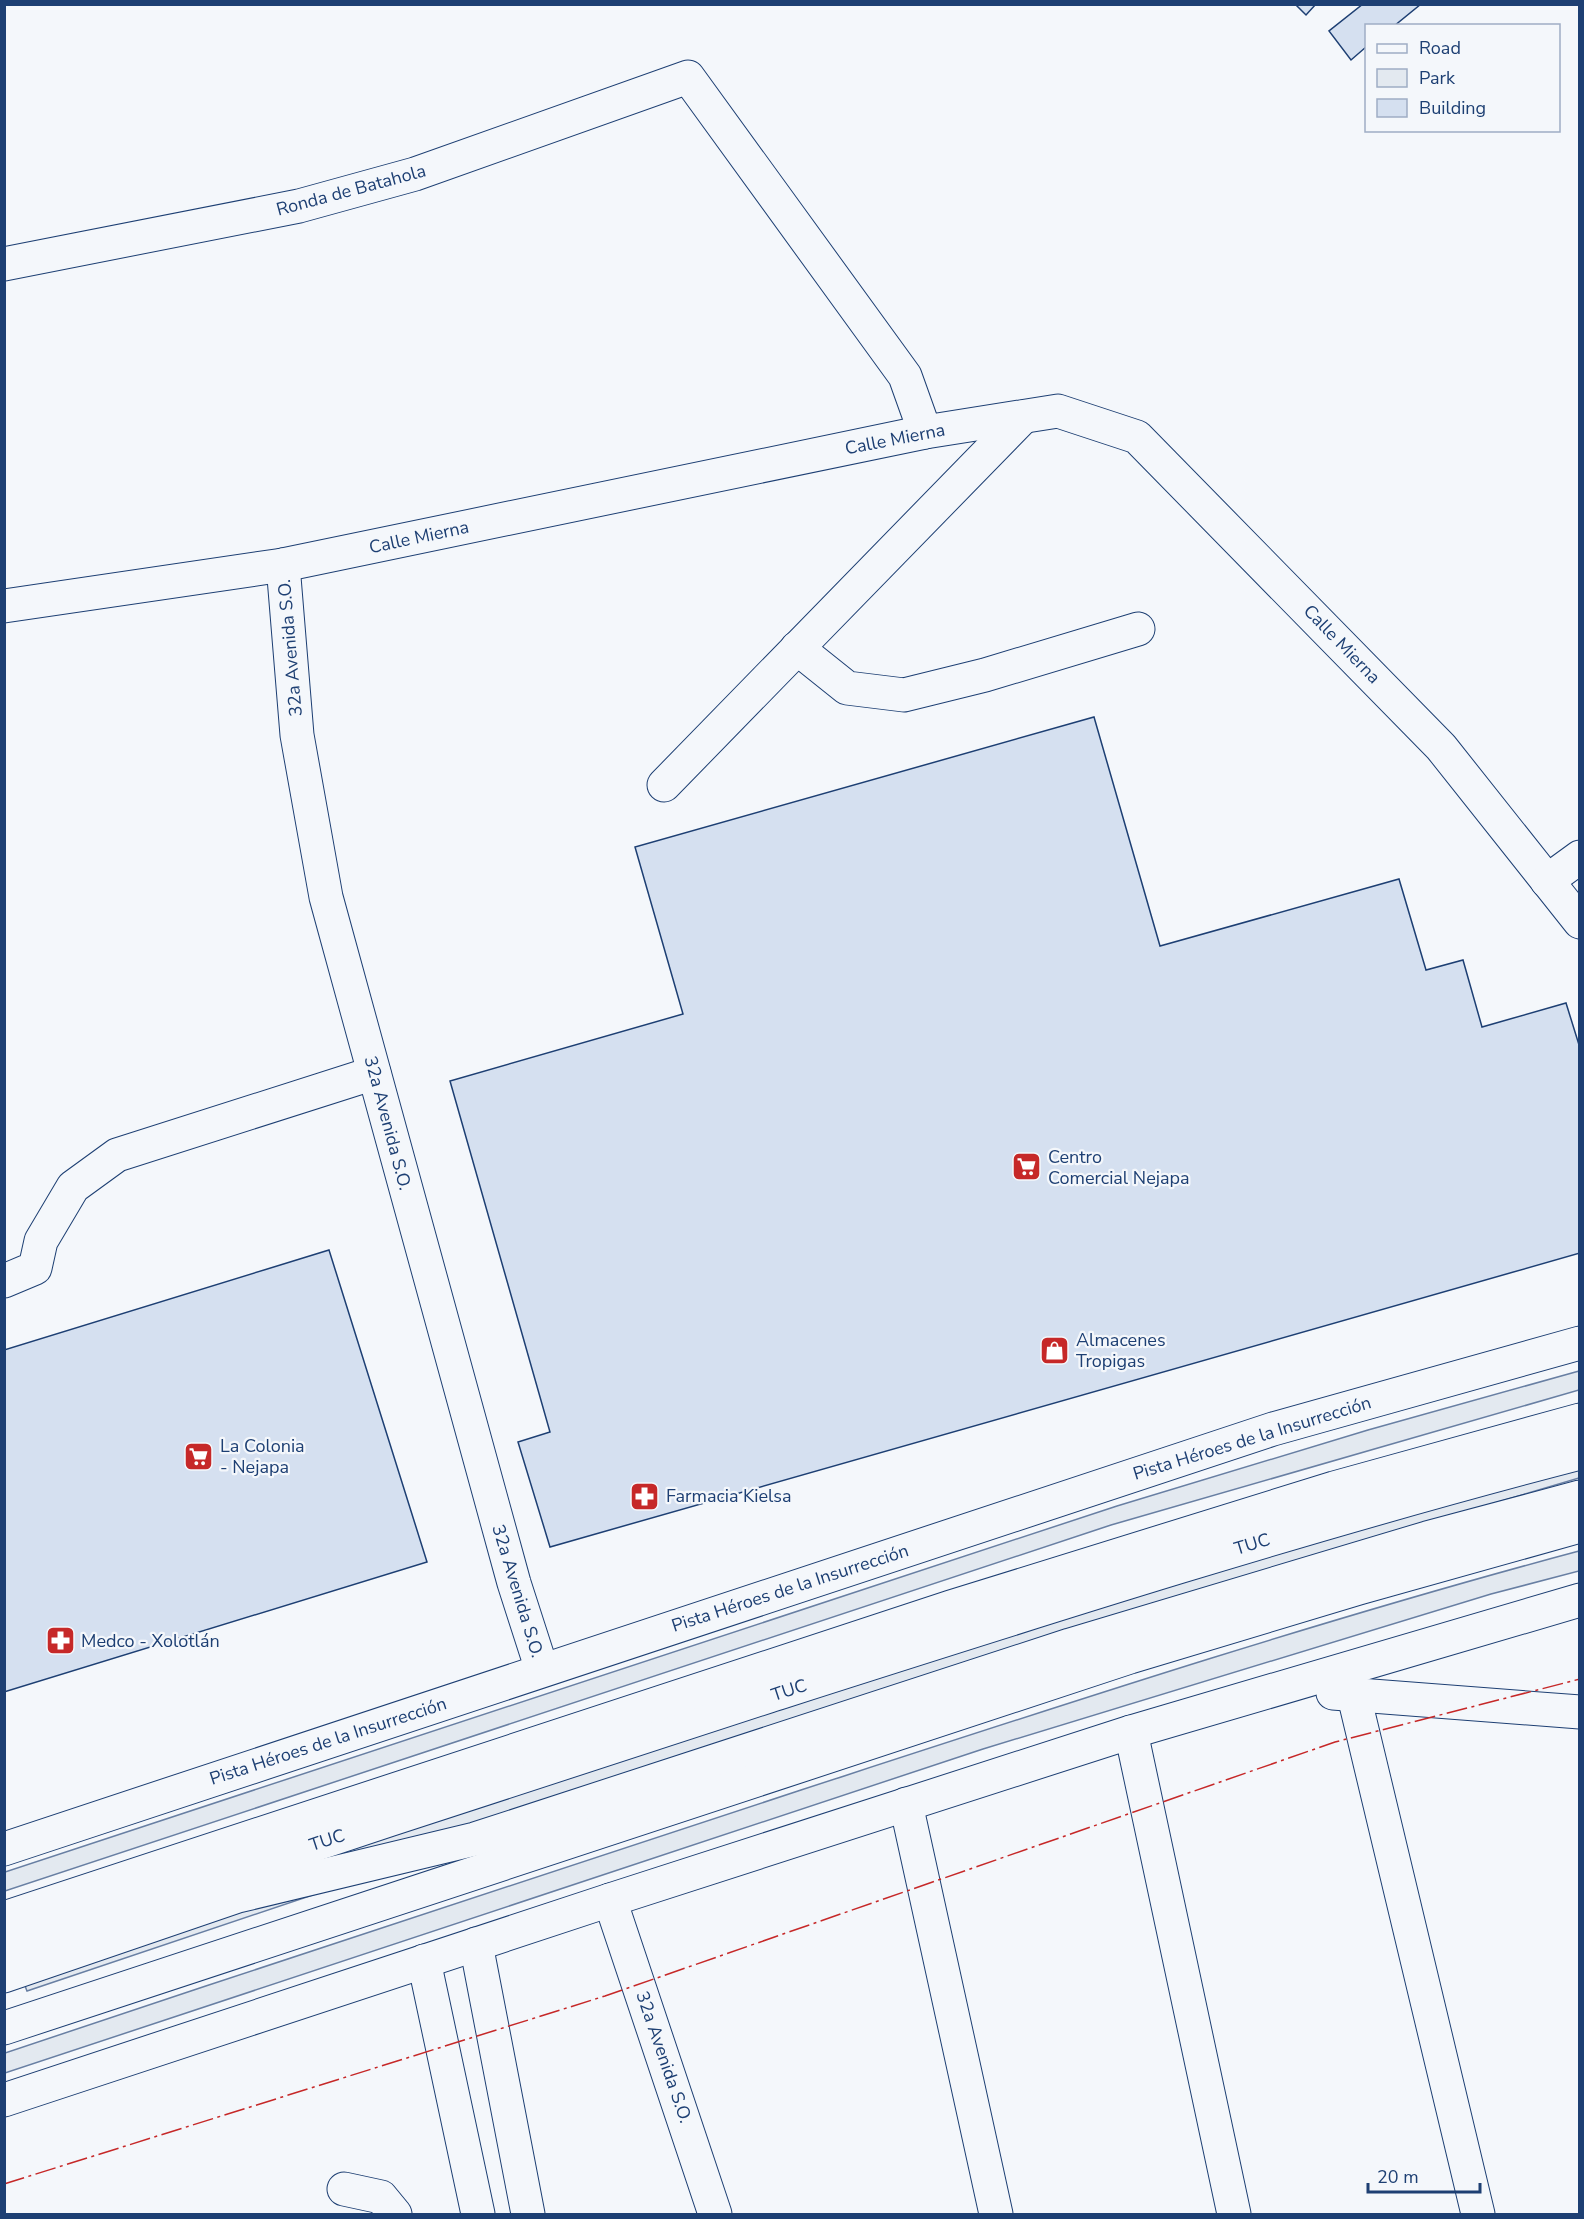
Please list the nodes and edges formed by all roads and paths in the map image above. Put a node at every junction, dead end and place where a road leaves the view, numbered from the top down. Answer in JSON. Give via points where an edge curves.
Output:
{"nodes":[{"id":1,"x":4,"y":264,"type":"edge"},
{"id":2,"x":1023,"y":417,"type":"junction"},
{"id":3,"x":925,"y":432,"type":"junction"},
{"id":4,"x":283,"y":565,"type":"junction"},
{"id":5,"x":4,"y":606,"type":"edge"},
{"id":6,"x":1138,"y":629,"type":"dead end"},
{"id":7,"x":797,"y":648,"type":"junction"},
{"id":8,"x":664,"y":785,"type":"dead end"},
{"id":9,"x":1580,"y":856,"type":"edge"},
{"id":10,"x":1547,"y":881,"type":"junction"},
{"id":11,"x":1580,"y":922,"type":"edge"},
{"id":12,"x":374,"y":1073,"type":"junction"},
{"id":13,"x":4,"y":1281,"type":"edge"},
{"id":14,"x":1580,"y":1343,"type":"edge"},
{"id":15,"x":1580,"y":1420,"type":"edge"},
{"id":16,"x":1580,"y":1453,"type":"edge"},
{"id":17,"x":1580,"y":1497,"type":"edge"},
{"id":18,"x":1580,"y":1526,"type":"edge"},
{"id":19,"x":1580,"y":1600,"type":"edge"},
{"id":20,"x":542,"y":1670,"type":"junction"},
{"id":21,"x":1287,"y":1688,"type":"junction"},
{"id":22,"x":1354,"y":1696,"type":"junction"},
{"id":23,"x":1580,"y":1712,"type":"edge"},
{"id":24,"x":1131,"y":1732,"type":"junction"},
{"id":25,"x":906,"y":1804,"type":"junction"},
{"id":26,"x":4,"y":1849,"type":"edge"},
{"id":27,"x":610,"y":1899,"type":"junction"},
{"id":28,"x":4,"y":1918,"type":"edge"},
{"id":29,"x":476,"y":1944,"type":"junction"},
{"id":30,"x":4,"y":1948,"type":"edge"},
{"id":31,"x":424,"y":1961,"type":"junction"},
{"id":32,"x":4,"y":1976,"type":"edge"},
{"id":33,"x":4,"y":2028,"type":"edge"},
{"id":34,"x":4,"y":2100,"type":"edge"},
{"id":35,"x":344,"y":2188,"type":"dead end"},
{"id":36,"x":395,"y":2214,"type":"edge"},
{"id":37,"x":478,"y":2214,"type":"edge"},
{"id":38,"x":528,"y":2214,"type":"edge"},
{"id":39,"x":716,"y":2214,"type":"edge"},
{"id":40,"x":996,"y":2214,"type":"edge"},
{"id":41,"x":1234,"y":2214,"type":"edge"},
{"id":42,"x":1478,"y":2214,"type":"edge"}],
"edges":[{"from":1,"to":3,"type":"street","name":"Ronda de Batahola","via":[[320,200],[415,174],[688,77],[905,376]]},
{"from":2,"to":3,"type":"street","name":"Calle Mierna"},
{"from":2,"to":7,"type":"street"},
{"from":2,"to":10,"type":"street","name":"Calle Mierna","via":[[1058,411],[1137,438],[1441,747]]},
{"from":3,"to":4,"type":"street","name":"Calle Mierna"},
{"from":4,"to":5,"type":"street","name":"Calle Mierna"},
{"from":4,"to":12,"type":"street","name":"32a Avenida S.O.","via":[[297,735],[322,874]]},
{"from":6,"to":7,"type":"street","via":[[904,695],[847,688]]},
{"from":7,"to":8,"type":"street"},
{"from":9,"to":10,"type":"street"},
{"from":10,"to":11,"type":"street","name":"Calle Mierna"},
{"from":12,"to":13,"type":"street","via":[[117,1155],[73,1187],[41,1241],[35,1268]]},
{"from":12,"to":20,"type":"street","name":"32a Avenida S.O.","via":[[514,1583]]},
{"from":14,"to":20,"type":"street","name":"Pista Héroes de la Insurrección","via":[[1273,1429]]},
{"from":15,"to":28,"type":"street","via":[[1334,1488],[962,1604]]},
{"from":16,"to":30,"type":"street","name":"TUC","via":[[1115,1585]]},
{"from":17,"to":32,"type":"street","name":"TUC","via":[[1427,1538],[1070,1645],[475,1839],[238,1896]]},
{"from":18,"to":33,"type":"street","via":[[1130,1657]]},
{"from":19,"to":21,"type":"street"},
{"from":20,"to":26,"type":"street","name":"Pista Héroes de la Insurrección"},
{"from":21,"to":22,"type":"street"},
{"from":21,"to":24,"type":"street"},
{"from":22,"to":23,"type":"street"},
{"from":22,"to":42,"type":"street"},
{"from":24,"to":25,"type":"street"},
{"from":24,"to":41,"type":"street"},
{"from":25,"to":27,"type":"street"},
{"from":25,"to":40,"type":"street"},
{"from":27,"to":29,"type":"street"},
{"from":27,"to":39,"type":"street","name":"32a Avenida S.O."},
{"from":29,"to":31,"type":"street"},
{"from":29,"to":38,"type":"street"},
{"from":31,"to":34,"type":"street"},
{"from":31,"to":37,"type":"street"},
{"from":35,"to":36,"type":"street","via":[[381,2197]]}]}
